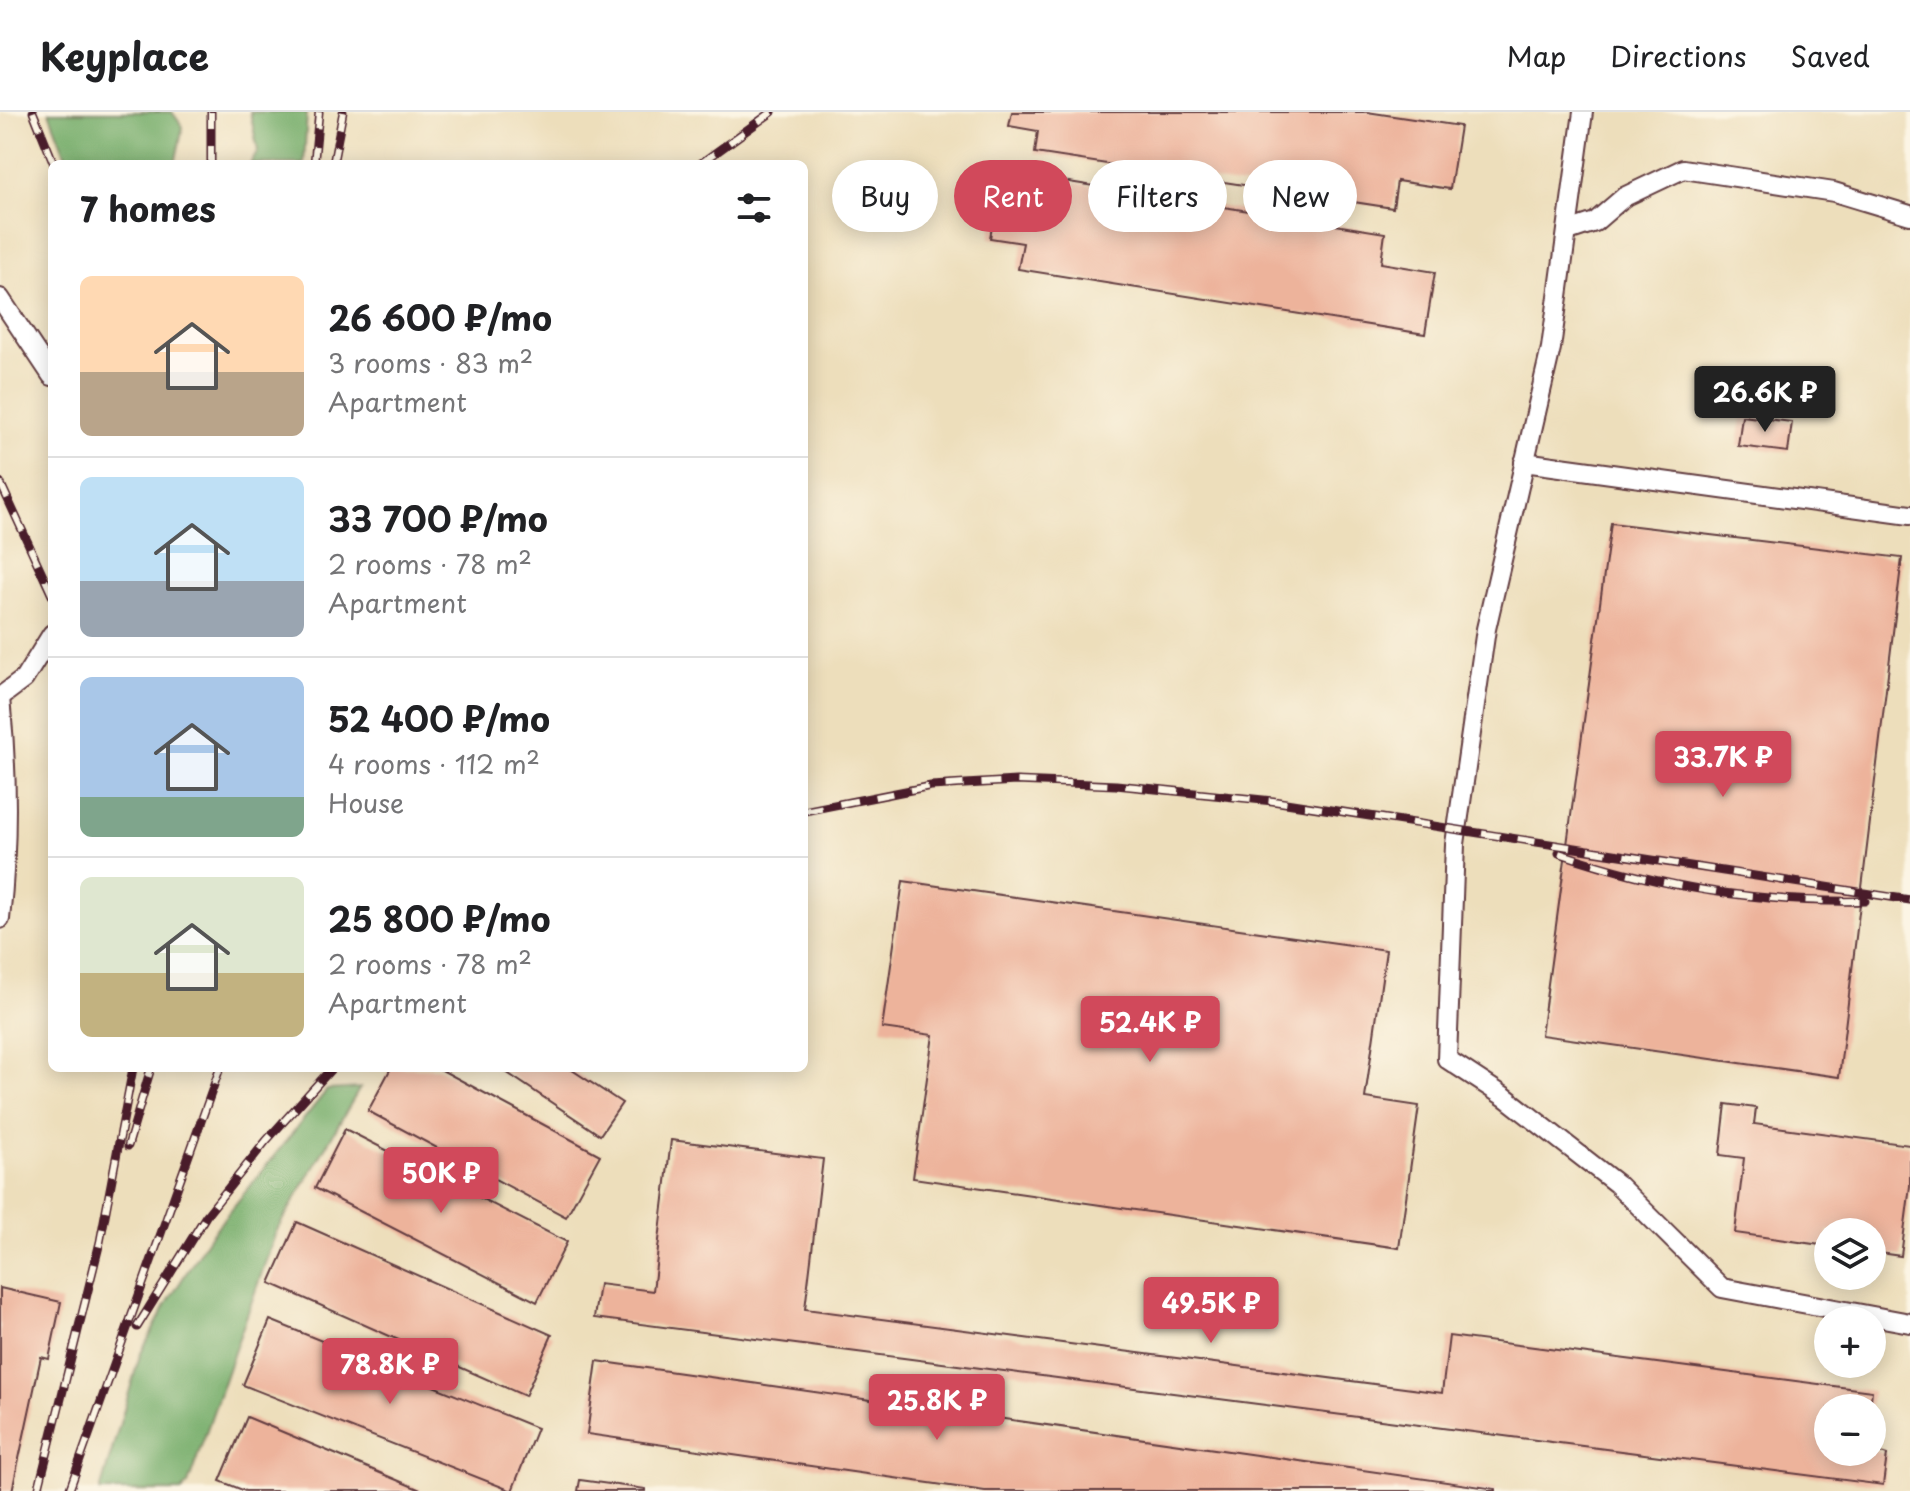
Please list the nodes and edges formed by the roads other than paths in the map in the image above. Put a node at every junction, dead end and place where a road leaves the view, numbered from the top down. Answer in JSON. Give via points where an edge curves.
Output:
{"nodes":[{"id":1,"x":1583,"y":112,"type":"edge"},
{"id":2,"x":1910,"y":215,"type":"edge"},
{"id":3,"x":1568,"y":231,"type":"junction"},
{"id":4,"x":0,"y":298,"type":"edge"},
{"id":5,"x":48,"y":370,"type":"edge"},
{"id":6,"x":1524,"y":462,"type":"junction"},
{"id":7,"x":1910,"y":515,"type":"edge"},
{"id":8,"x":48,"y":640,"type":"edge"},
{"id":9,"x":0,"y":698,"type":"edge"},
{"id":10,"x":0,"y":919,"type":"edge"},
{"id":11,"x":1910,"y":1323,"type":"edge"}],
"edges":[{"from":1,"to":3,"type":"lane"},
{"from":2,"to":3,"type":"lane","via":[[1834,192],[1683,169],[1624,197],[1595,222]]},
{"from":3,"to":6,"type":"lane","via":[[1551,348]]},
{"from":4,"to":5,"type":"lane"},
{"from":6,"to":7,"type":"lane"},
{"from":6,"to":11,"type":"lane","via":[[1486,629],[1455,844],[1447,1059],[1617,1184],[1722,1288]]},
{"from":8,"to":9,"type":"lane","via":[[24,679]]},
{"from":9,"to":10,"type":"lane","via":[[6,767]]}]}
